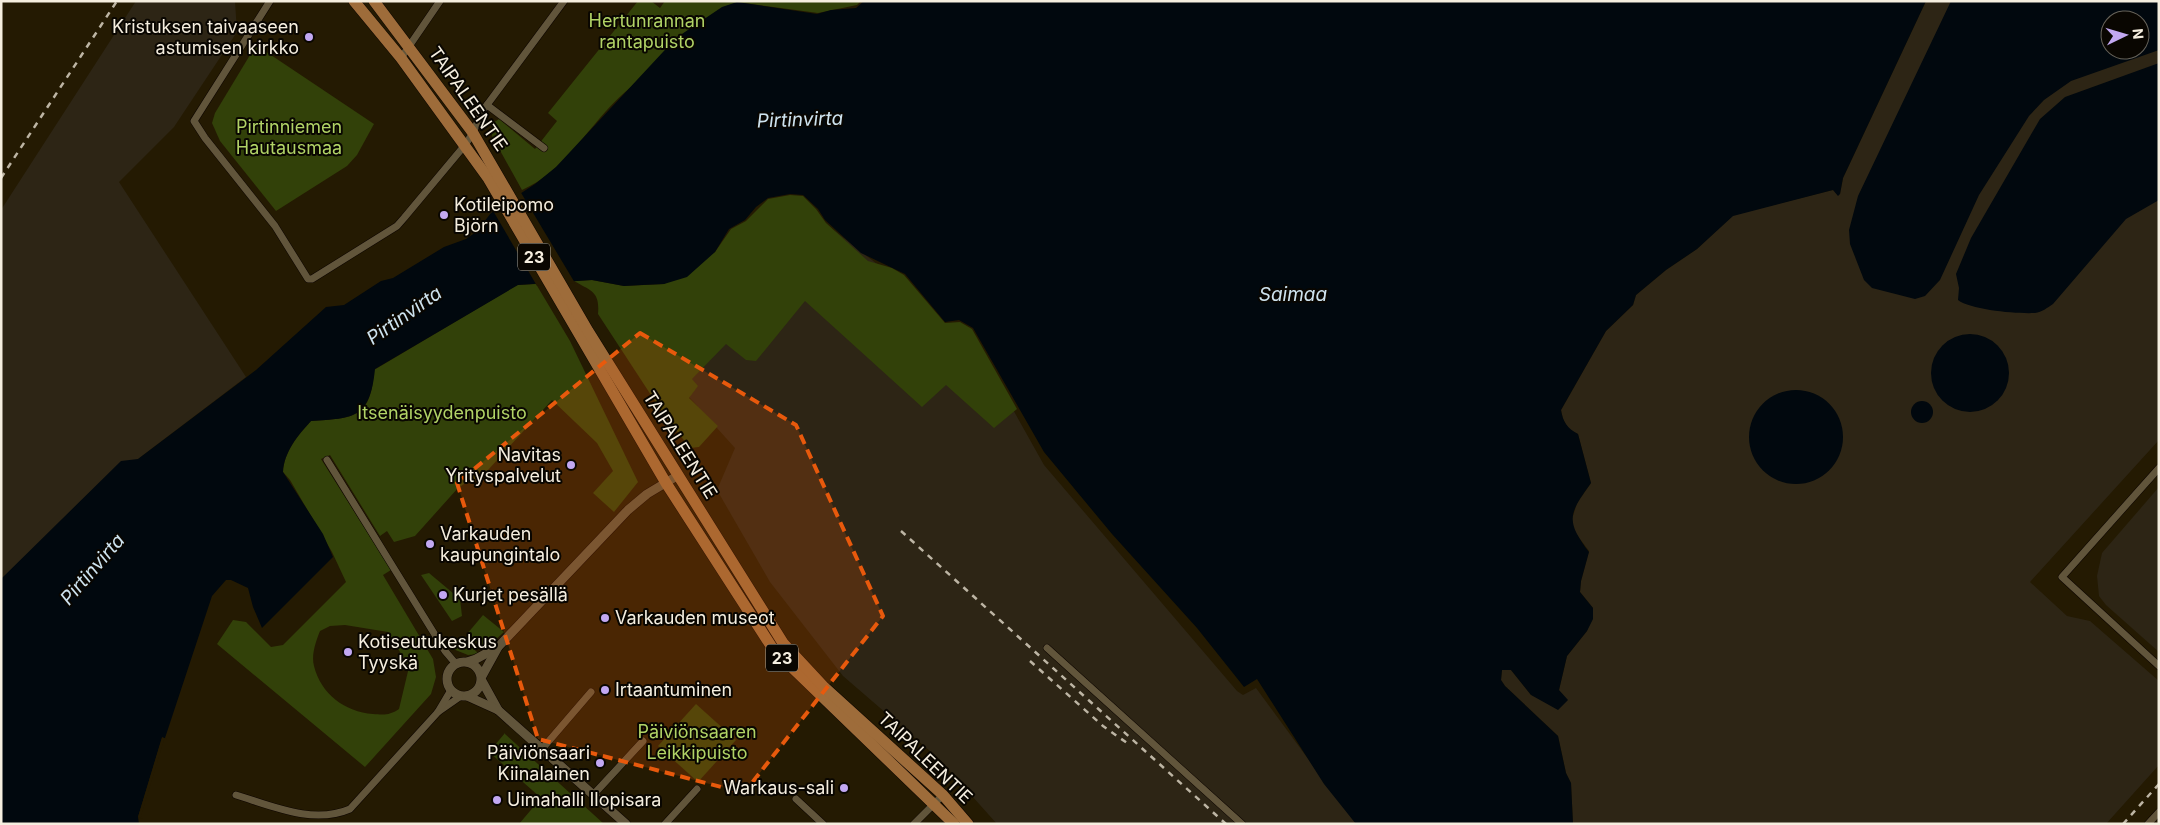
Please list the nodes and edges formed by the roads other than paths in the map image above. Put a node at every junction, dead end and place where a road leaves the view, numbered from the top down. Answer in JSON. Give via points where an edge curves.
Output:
{"nodes":[{"id":1,"x":270,"y":1,"type":"edge"},
{"id":2,"x":354,"y":1,"type":"edge"},
{"id":3,"x":374,"y":1,"type":"edge"},
{"id":4,"x":440,"y":1,"type":"edge"},
{"id":5,"x":564,"y":1,"type":"edge"},
{"id":6,"x":410,"y":46,"type":"junction"},
{"id":7,"x":401,"y":58,"type":"junction"},
{"id":8,"x":487,"y":105,"type":"junction"},
{"id":9,"x":473,"y":133,"type":"junction"},
{"id":10,"x":465,"y":145,"type":"junction"},
{"id":11,"x":544,"y":148,"type":"dead end"},
{"id":12,"x":492,"y":175,"type":"junction"},
{"id":13,"x":584,"y":333,"type":"junction"},
{"id":14,"x":327,"y":460,"type":"dead end"},
{"id":15,"x":2159,"y":468,"type":"edge"},
{"id":16,"x":677,"y":476,"type":"junction"},
{"id":17,"x":666,"y":483,"type":"junction"},
{"id":18,"x":498,"y":647,"type":"junction"},
{"id":19,"x":1047,"y":648,"type":"dead end"},
{"id":20,"x":467,"y":662,"type":"junction"},
{"id":21,"x":456,"y":664,"type":"junction"},
{"id":22,"x":2159,"y":666,"type":"edge"},
{"id":23,"x":482,"y":679,"type":"junction"},
{"id":24,"x":451,"y":690,"type":"junction"},
{"id":25,"x":591,"y":692,"type":"dead end"},
{"id":26,"x":464,"y":696,"type":"junction"},
{"id":27,"x":498,"y":710,"type":"junction"},
{"id":28,"x":438,"y":712,"type":"junction"},
{"id":29,"x":643,"y":741,"type":"dead end"},
{"id":30,"x":542,"y":748,"type":"junction"},
{"id":31,"x":697,"y":789,"type":"dead end"},
{"id":32,"x":594,"y":794,"type":"junction"},
{"id":33,"x":236,"y":795,"type":"dead end"},
{"id":34,"x":943,"y":795,"type":"junction"},
{"id":35,"x":796,"y":799,"type":"dead end"},
{"id":36,"x":934,"y":804,"type":"junction"},
{"id":37,"x":2159,"y":812,"type":"edge"},
{"id":38,"x":626,"y":824,"type":"edge"},
{"id":39,"x":665,"y":824,"type":"edge"},
{"id":40,"x":823,"y":824,"type":"edge"},
{"id":41,"x":914,"y":824,"type":"edge"},
{"id":42,"x":954,"y":824,"type":"edge"},
{"id":43,"x":968,"y":824,"type":"edge"},
{"id":44,"x":1242,"y":824,"type":"edge"},
{"id":45,"x":2148,"y":824,"type":"edge"}],
"edges":[{"from":1,"to":10,"type":"street","via":[[194,121],[275,226],[308,279],[396,226]]},
{"from":2,"to":7,"type":"highway","number":"23"},
{"from":3,"to":6,"type":"highway","number":"23"},
{"from":4,"to":6,"type":"street"},
{"from":5,"to":8,"type":"street"},
{"from":6,"to":7,"type":"street"},
{"from":6,"to":9,"type":"highway","name":"TAIPALEENTIE","number":"23"},
{"from":7,"to":10,"type":"highway","name":"TAIPALEENTIE","number":"23"},
{"from":8,"to":9,"type":"street"},
{"from":8,"to":11,"type":"street"},
{"from":9,"to":10,"type":"street"},
{"from":9,"to":12,"type":"highway","name":"TAIPALEENTIE","number":"23"},
{"from":10,"to":12,"type":"highway","name":"TAIPALEENTIE","number":"23"},
{"from":12,"to":13,"type":"highway","name":"TAIPALEENTIE","number":"23"},
{"from":13,"to":16,"type":"highway","name":"TAIPALEENTIE","number":"23"},
{"from":13,"to":17,"type":"highway","name":"TAIPALEENTIE","number":"23"},
{"from":14,"to":21,"type":"street"},
{"from":15,"to":22,"type":"street","via":[[2062,577]]},
{"from":16,"to":17,"type":"street"},
{"from":16,"to":34,"type":"highway","name":"TAIPALEENTIE","number":"23","via":[[783,643],[823,686]]},
{"from":17,"to":18,"type":"street","via":[[628,510]]},
{"from":17,"to":36,"type":"highway","name":"TAIPALEENTIE","number":"23","via":[[773,649]]},
{"from":18,"to":20,"type":"street"},
{"from":18,"to":23,"type":"street"},
{"from":19,"to":44,"type":"street"},
{"from":20,"to":21,"type":"street"},
{"from":20,"to":23,"type":"street","via":[[476,666]]},
{"from":21,"to":24,"type":"street","via":[[447,678]]},
{"from":23,"to":26,"type":"street","via":[[476,691]]},
{"from":23,"to":27,"type":"street"},
{"from":24,"to":26,"type":"street"},
{"from":24,"to":28,"type":"street"},
{"from":25,"to":30,"type":"street"},
{"from":26,"to":27,"type":"street"},
{"from":26,"to":28,"type":"street"},
{"from":27,"to":30,"type":"street"},
{"from":28,"to":33,"type":"street","via":[[357,803],[344,812],[301,814]]},
{"from":29,"to":32,"type":"street"},
{"from":30,"to":32,"type":"street"},
{"from":31,"to":39,"type":"street"},
{"from":32,"to":38,"type":"street"},
{"from":34,"to":36,"type":"street"},
{"from":34,"to":43,"type":"highway","name":"TAIPALEENTIE","number":"23"},
{"from":35,"to":40,"type":"street"},
{"from":36,"to":41,"type":"street"},
{"from":36,"to":42,"type":"highway","name":"TAIPALEENTIE","number":"23"},
{"from":37,"to":45,"type":"street"}]}
